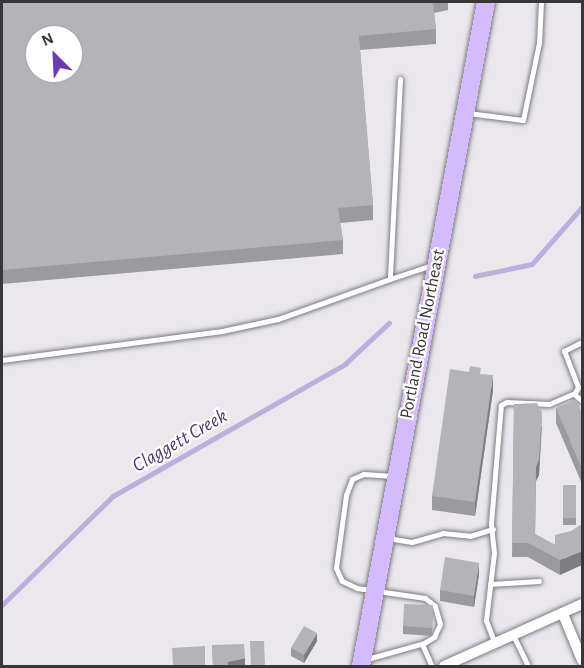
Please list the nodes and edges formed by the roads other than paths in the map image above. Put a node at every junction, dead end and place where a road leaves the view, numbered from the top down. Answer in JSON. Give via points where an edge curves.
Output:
{"nodes":[{"id":1,"x":486,"y":2,"type":"edge"},
{"id":2,"x":541,"y":2,"type":"edge"},
{"id":3,"x":400,"y":79,"type":"dead end"},
{"id":4,"x":465,"y":112,"type":"junction"},
{"id":5,"x":437,"y":263,"type":"junction"},
{"id":6,"x":390,"y":279,"type":"junction"},
{"id":7,"x":582,"y":342,"type":"edge"},
{"id":8,"x":2,"y":360,"type":"edge"},
{"id":9,"x":574,"y":394,"type":"junction"},
{"id":10,"x":582,"y":401,"type":"edge"},
{"id":11,"x":397,"y":476,"type":"junction"},
{"id":12,"x":493,"y":529,"type":"junction"},
{"id":13,"x":385,"y":538,"type":"junction"},
{"id":14,"x":539,"y":581,"type":"dead end"},
{"id":15,"x":490,"y":584,"type":"junction"},
{"id":16,"x":376,"y":589,"type":"junction"},
{"id":17,"x":582,"y":604,"type":"edge"},
{"id":18,"x":562,"y":614,"type":"junction"},
{"id":19,"x":513,"y":636,"type":"junction"},
{"id":20,"x":422,"y":644,"type":"junction"},
{"id":21,"x":495,"y":644,"type":"junction"},
{"id":22,"x":582,"y":660,"type":"edge"},
{"id":23,"x":362,"y":663,"type":"edge"},
{"id":24,"x":432,"y":666,"type":"edge"},
{"id":25,"x":444,"y":666,"type":"edge"},
{"id":26,"x":528,"y":666,"type":"edge"}],
"edges":[{"from":1,"to":4,"type":"main road","name":"Portland Road Northeast"},
{"from":2,"to":4,"type":"lane","via":[[539,43],[523,120]]},
{"from":3,"to":6,"type":"lane"},
{"from":4,"to":5,"type":"main road","name":"Portland Road Northeast"},
{"from":5,"to":6,"type":"lane"},
{"from":5,"to":11,"type":"main road","name":"Portland Road Northeast"},
{"from":6,"to":8,"type":"lane","via":[[278,319],[222,331]]},
{"from":7,"to":9,"type":"lane","via":[[564,351],[578,387]]},
{"from":9,"to":10,"type":"lane"},
{"from":9,"to":12,"type":"lane","via":[[549,404],[501,405]]},
{"from":11,"to":13,"type":"main road","name":"Portland Road Northeast"},
{"from":11,"to":16,"type":"lane","via":[[364,474],[351,480],[346,495],[336,568],[342,581]]},
{"from":12,"to":13,"type":"lane","via":[[470,536],[443,533],[412,542]]},
{"from":12,"to":15,"type":"lane"},
{"from":13,"to":16,"type":"main road","name":"Portland Road Northeast"},
{"from":14,"to":15,"type":"lane"},
{"from":15,"to":21,"type":"lane","via":[[486,620]]},
{"from":16,"to":20,"type":"lane","via":[[430,601],[440,614],[434,637]]},
{"from":16,"to":23,"type":"main road","name":"Portland Road Northeast"},
{"from":17,"to":18,"type":"street"},
{"from":18,"to":19,"type":"street"},
{"from":18,"to":22,"type":"street"},
{"from":19,"to":21,"type":"street"},
{"from":19,"to":26,"type":"lane"},
{"from":20,"to":23,"type":"lane"},
{"from":20,"to":24,"type":"lane"},
{"from":21,"to":25,"type":"street"}]}
